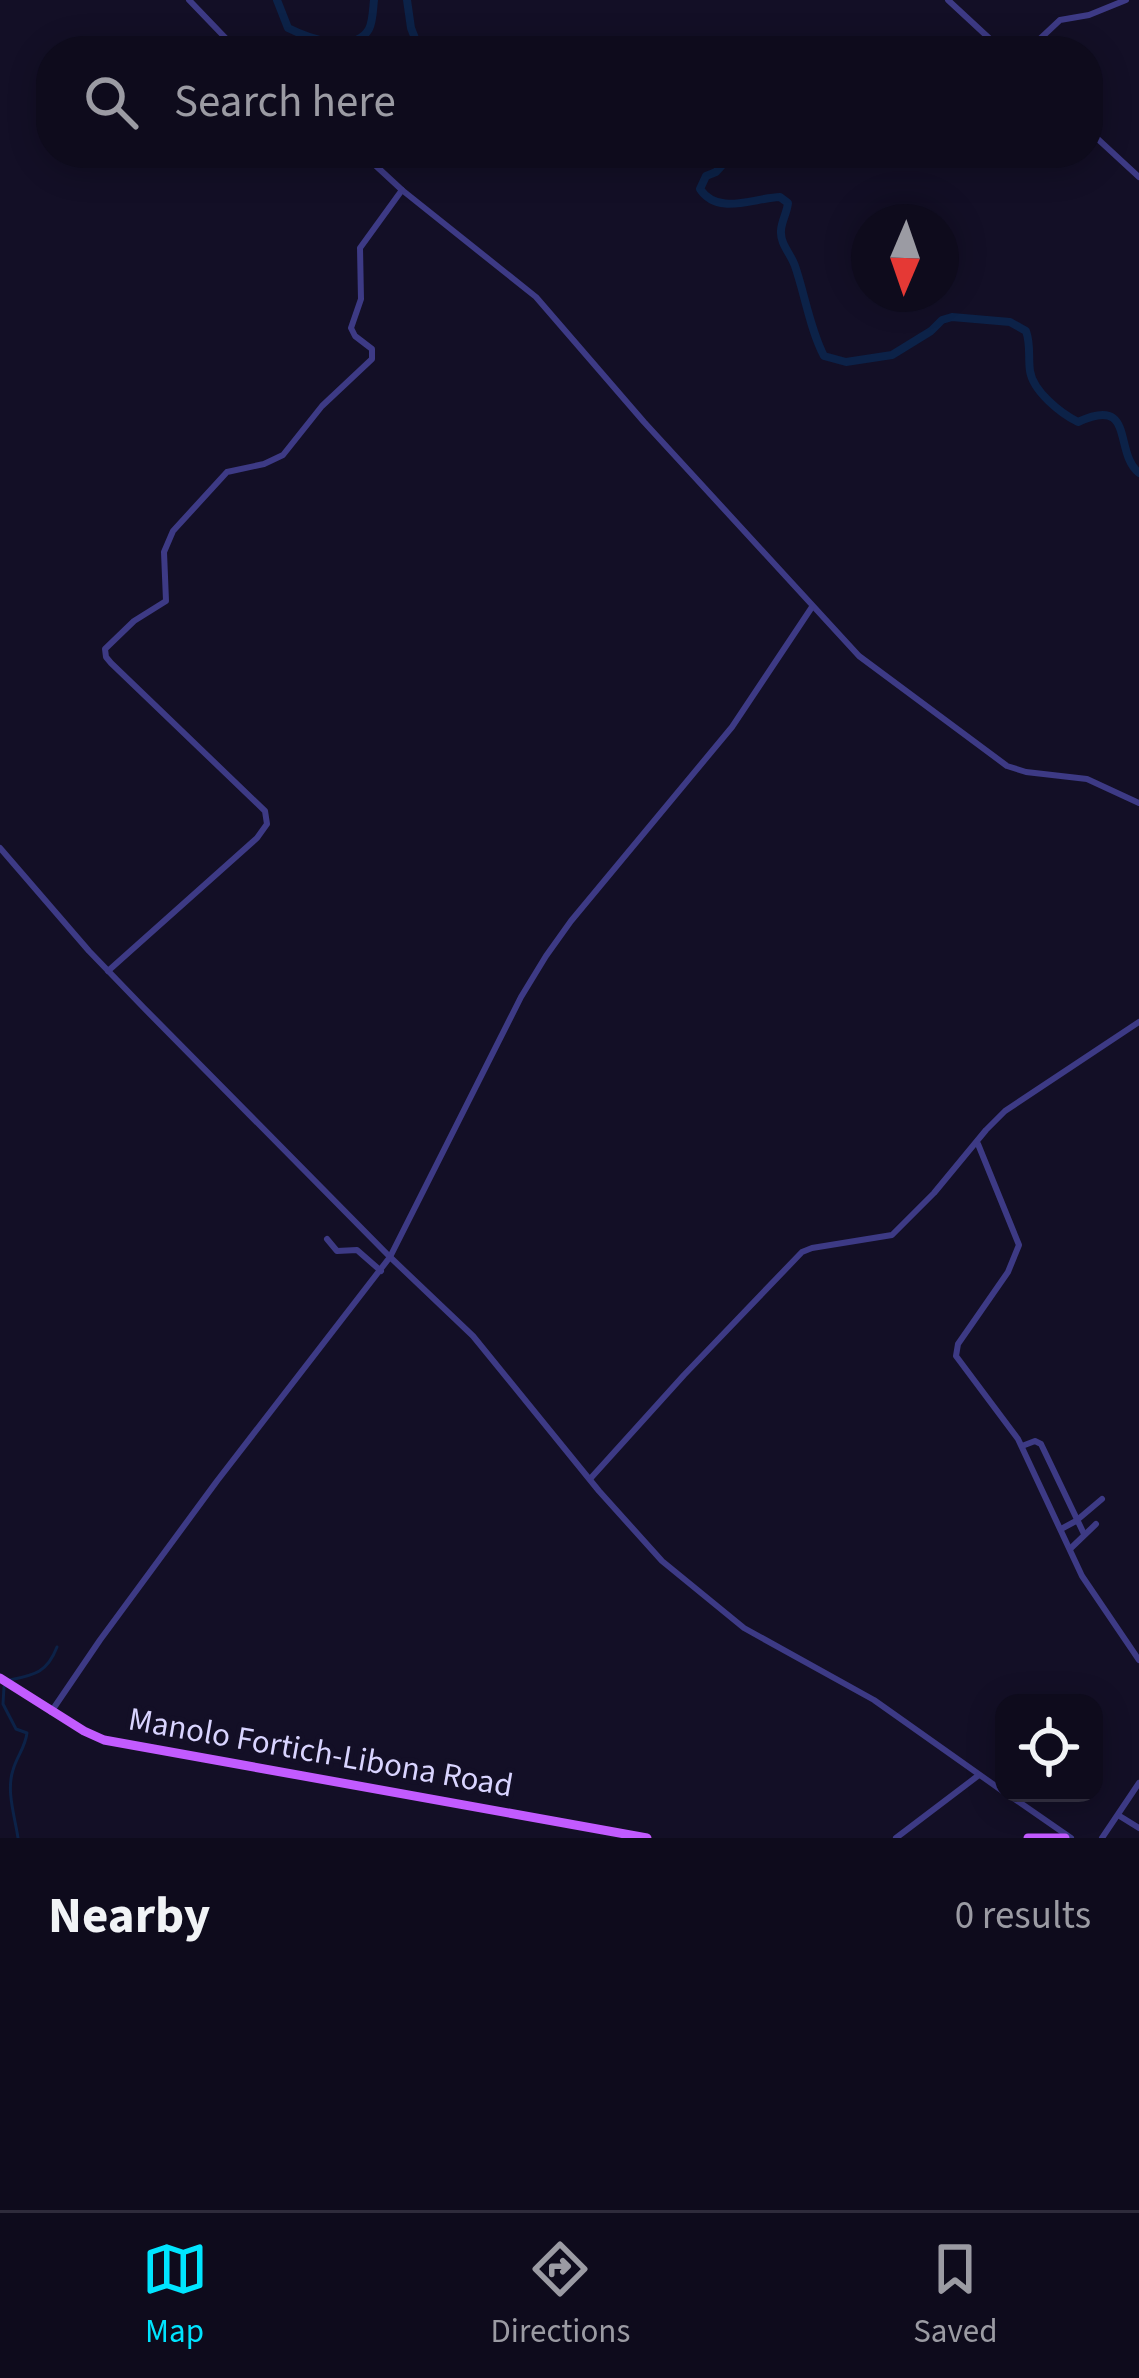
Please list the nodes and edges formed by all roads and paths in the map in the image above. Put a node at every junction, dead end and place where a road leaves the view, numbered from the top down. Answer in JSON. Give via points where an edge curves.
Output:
{"nodes":[{"id":1,"x":189,"y":0,"type":"edge"},
{"id":2,"x":948,"y":0,"type":"edge"},
{"id":3,"x":1126,"y":0,"type":"edge"},
{"id":4,"x":224,"y":36,"type":"edge"},
{"id":5,"x":987,"y":36,"type":"edge"},
{"id":6,"x":1043,"y":36,"type":"edge"},
{"id":7,"x":1103,"y":144,"type":"edge"},
{"id":8,"x":378,"y":168,"type":"edge"},
{"id":9,"x":1139,"y":177,"type":"edge"},
{"id":10,"x":402,"y":190,"type":"junction"},
{"id":11,"x":812,"y":607,"type":"junction"},
{"id":12,"x":1139,"y":803,"type":"edge"},
{"id":13,"x":0,"y":848,"type":"edge"},
{"id":14,"x":108,"y":971,"type":"junction"},
{"id":15,"x":1139,"y":1022,"type":"edge"},
{"id":16,"x":977,"y":1143,"type":"junction"},
{"id":17,"x":327,"y":1239,"type":"dead end"},
{"id":18,"x":390,"y":1258,"type":"junction"},
{"id":19,"x":381,"y":1270,"type":"junction"},
{"id":20,"x":1022,"y":1446,"type":"junction"},
{"id":21,"x":590,"y":1479,"type":"junction"},
{"id":22,"x":1102,"y":1499,"type":"dead end"},
{"id":23,"x":1076,"y":1521,"type":"junction"},
{"id":24,"x":1096,"y":1524,"type":"dead end"},
{"id":25,"x":1060,"y":1530,"type":"junction"},
{"id":26,"x":1084,"y":1534,"type":"junction"},
{"id":27,"x":1070,"y":1549,"type":"junction"},
{"id":28,"x":1139,"y":1660,"type":"edge"},
{"id":29,"x":0,"y":1678,"type":"edge"},
{"id":30,"x":52,"y":1712,"type":"junction"},
{"id":31,"x":980,"y":1775,"type":"junction"},
{"id":32,"x":995,"y":1785,"type":"edge"},
{"id":33,"x":1138,"y":1786,"type":"edge"},
{"id":34,"x":1020,"y":1802,"type":"edge"},
{"id":35,"x":1118,"y":1815,"type":"junction"},
{"id":36,"x":1045,"y":1819,"type":"junction"},
{"id":37,"x":1139,"y":1828,"type":"edge"},
{"id":38,"x":1043,"y":1837,"type":"edge"},
{"id":39,"x":647,"y":1838,"type":"edge"},
{"id":40,"x":896,"y":1838,"type":"edge"},
{"id":41,"x":1028,"y":1838,"type":"edge"},
{"id":42,"x":1068,"y":1838,"type":"edge"},
{"id":43,"x":1102,"y":1838,"type":"edge"}],
"edges":[{"from":1,"to":4,"type":"street"},
{"from":2,"to":5,"type":"street"},
{"from":3,"to":6,"type":"street","via":[[1060,20]]},
{"from":7,"to":9,"type":"street"},
{"from":8,"to":10,"type":"street"},
{"from":10,"to":11,"type":"street","via":[[536,297]]},
{"from":10,"to":14,"type":"street","via":[[359,250],[362,299],[351,328],[372,359],[283,455],[223,475],[168,539],[166,601],[105,650],[268,818],[257,838]]},
{"from":11,"to":12,"type":"street","via":[[868,664],[1000,763],[1087,779]]},
{"from":11,"to":18,"type":"street","via":[[733,727],[546,956]]},
{"from":13,"to":14,"type":"street"},
{"from":14,"to":18,"type":"street"},
{"from":15,"to":16,"type":"street","via":[[1028,1095]]},
{"from":16,"to":20,"type":"street","via":[[1019,1248],[955,1352]]},
{"from":16,"to":21,"type":"street","via":[[892,1235],[812,1248],[792,1261]]},
{"from":17,"to":19,"type":"street"},
{"from":18,"to":19,"type":"street"},
{"from":18,"to":21,"type":"street","via":[[473,1336]]},
{"from":19,"to":30,"type":"street"},
{"from":20,"to":23,"type":"street","via":[[1041,1444]]},
{"from":20,"to":25,"type":"street"},
{"from":21,"to":31,"type":"street","via":[[662,1561],[744,1628],[874,1700]]},
{"from":22,"to":23,"type":"street"},
{"from":23,"to":25,"type":"street"},
{"from":23,"to":26,"type":"street"},
{"from":24,"to":26,"type":"street"},
{"from":25,"to":27,"type":"street"},
{"from":26,"to":27,"type":"street"},
{"from":27,"to":28,"type":"street"},
{"from":29,"to":30,"type":"main road","name":"Manolo Fortich-Libona Road"},
{"from":30,"to":39,"type":"main road","name":"Manolo Fortich-Libona Road","via":[[125,1745]]},
{"from":31,"to":32,"type":"street"},
{"from":31,"to":40,"type":"street"},
{"from":33,"to":35,"type":"street"},
{"from":34,"to":36,"type":"street"},
{"from":35,"to":37,"type":"street"},
{"from":35,"to":43,"type":"street"},
{"from":36,"to":38,"type":"street"},
{"from":36,"to":42,"type":"street"},
{"from":38,"to":41,"type":"main road"},
{"from":38,"to":42,"type":"main road"}]}
